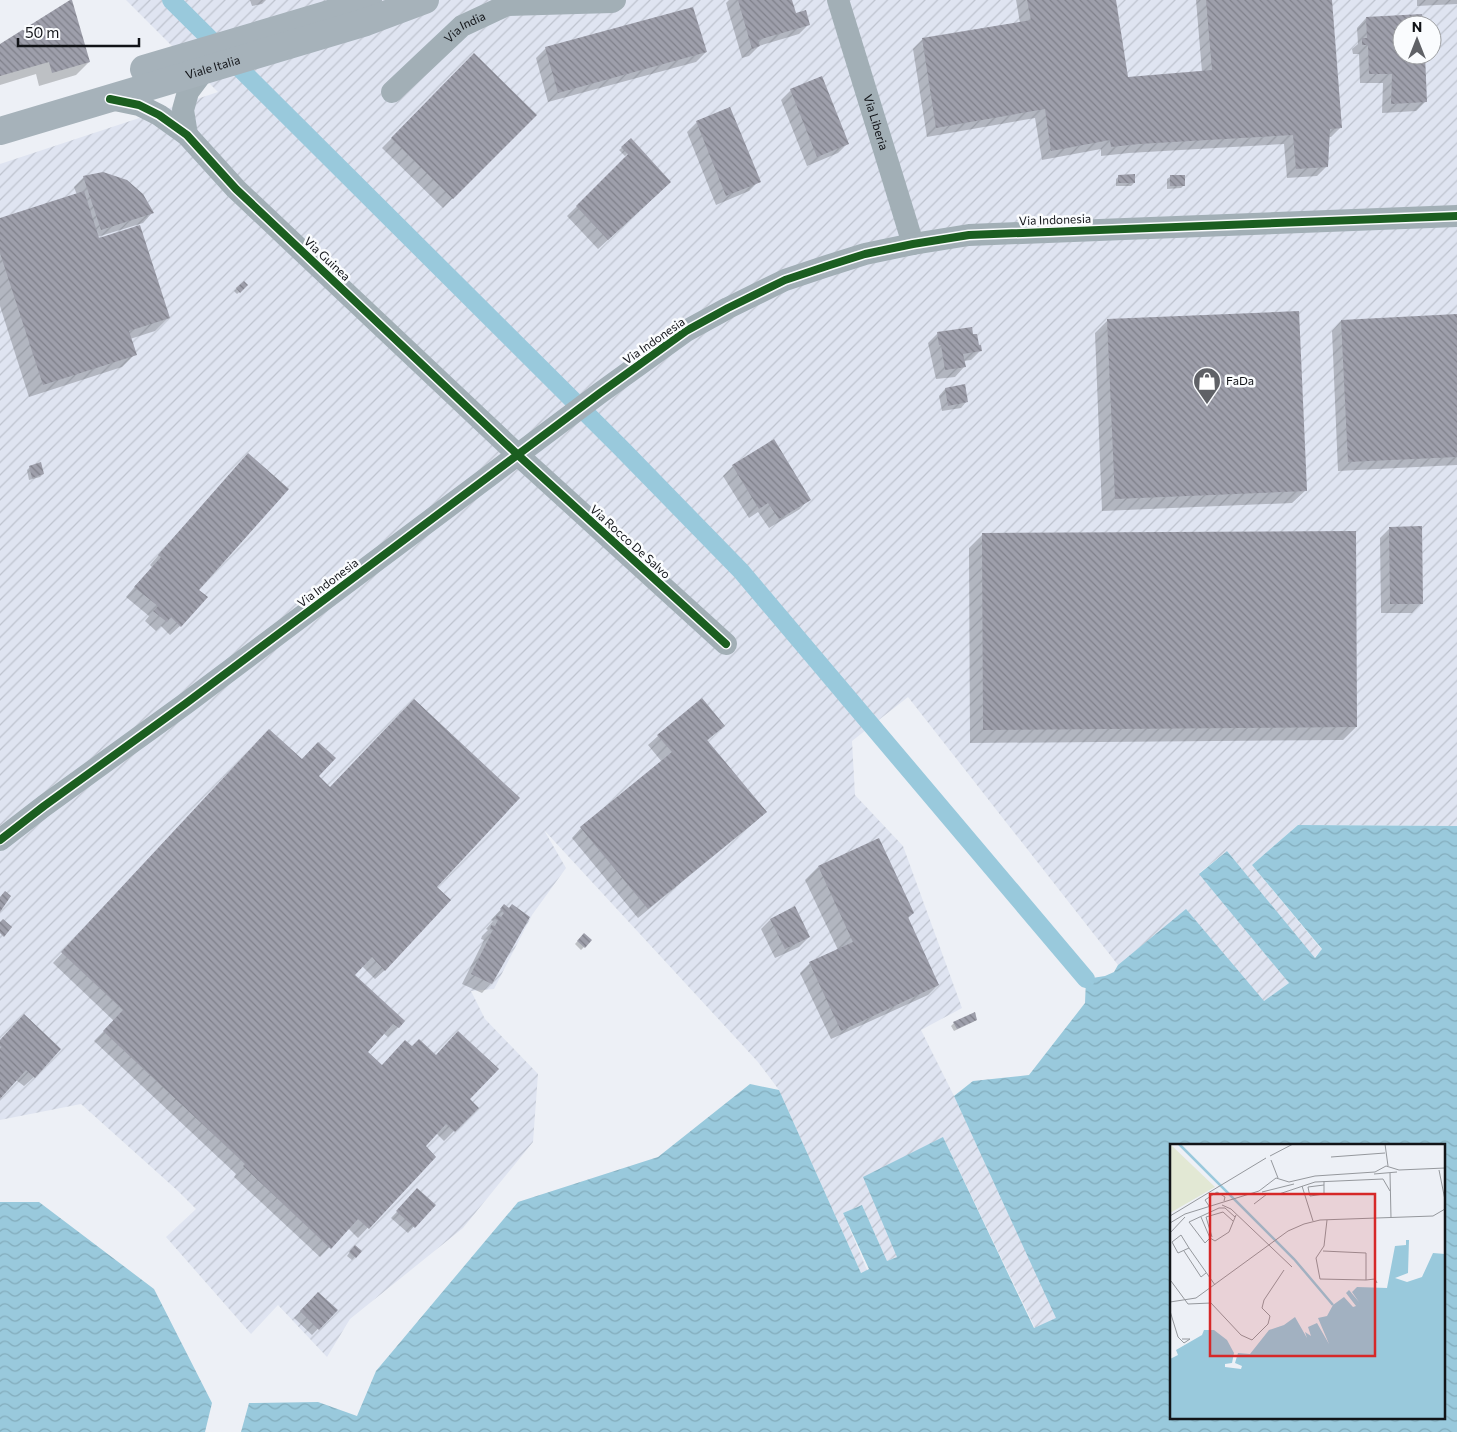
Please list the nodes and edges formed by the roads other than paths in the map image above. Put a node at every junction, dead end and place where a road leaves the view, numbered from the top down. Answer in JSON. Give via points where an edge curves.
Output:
{"nodes":[{"id":1,"x":368,"y":0,"type":"edge"},
{"id":2,"x":425,"y":0,"type":"edge"},
{"id":3,"x":615,"y":0,"type":"edge"},
{"id":4,"x":838,"y":0,"type":"edge"},
{"id":5,"x":254,"y":46,"type":"junction"},
{"id":6,"x":204,"y":65,"type":"junction"},
{"id":7,"x":392,"y":92,"type":"dead end"},
{"id":8,"x":110,"y":99,"type":"junction"},
{"id":9,"x":0,"y":115,"type":"edge"},
{"id":10,"x":0,"y":131,"type":"edge"},
{"id":11,"x":187,"y":135,"type":"junction"},
{"id":12,"x":1457,"y":216,"type":"edge"},
{"id":13,"x":912,"y":244,"type":"junction"},
{"id":14,"x":518,"y":455,"type":"junction"},
{"id":15,"x":726,"y":644,"type":"dead end"},
{"id":16,"x":0,"y":840,"type":"edge"}],
"edges":[{"from":1,"to":5,"type":"main road","name":"Viale Italia"},
{"from":2,"to":5,"type":"main road","name":"Viale Italia","via":[[366,22]]},
{"from":3,"to":7,"type":"street","name":"Via India","via":[[506,5],[462,26]]},
{"from":4,"to":13,"type":"street","name":"Via Liberia"},
{"from":5,"to":6,"type":"main road","name":"Viale Italia"},
{"from":6,"to":8,"type":"main road","name":"Viale Italia"},
{"from":6,"to":9,"type":"main road","name":"Viale Italia"},
{"from":6,"to":11,"type":"street","via":[[188,92],[183,110]]},
{"from":8,"to":10,"type":"main road","name":"Viale Italia"},
{"from":8,"to":11,"type":"street","name":"Via Guinea","via":[[139,105]]},
{"from":11,"to":14,"type":"street","name":"Via Guinea","via":[[236,189]]},
{"from":12,"to":13,"type":"street","name":"Via Indonesia","via":[[969,235]]},
{"from":13,"to":14,"type":"street","name":"Via Indonesia","via":[[865,254],[785,280],[728,308],[686,331]]},
{"from":14,"to":15,"type":"street","name":"Via Rocco De Salvo"},
{"from":14,"to":16,"type":"street","name":"Via Indonesia"}]}
